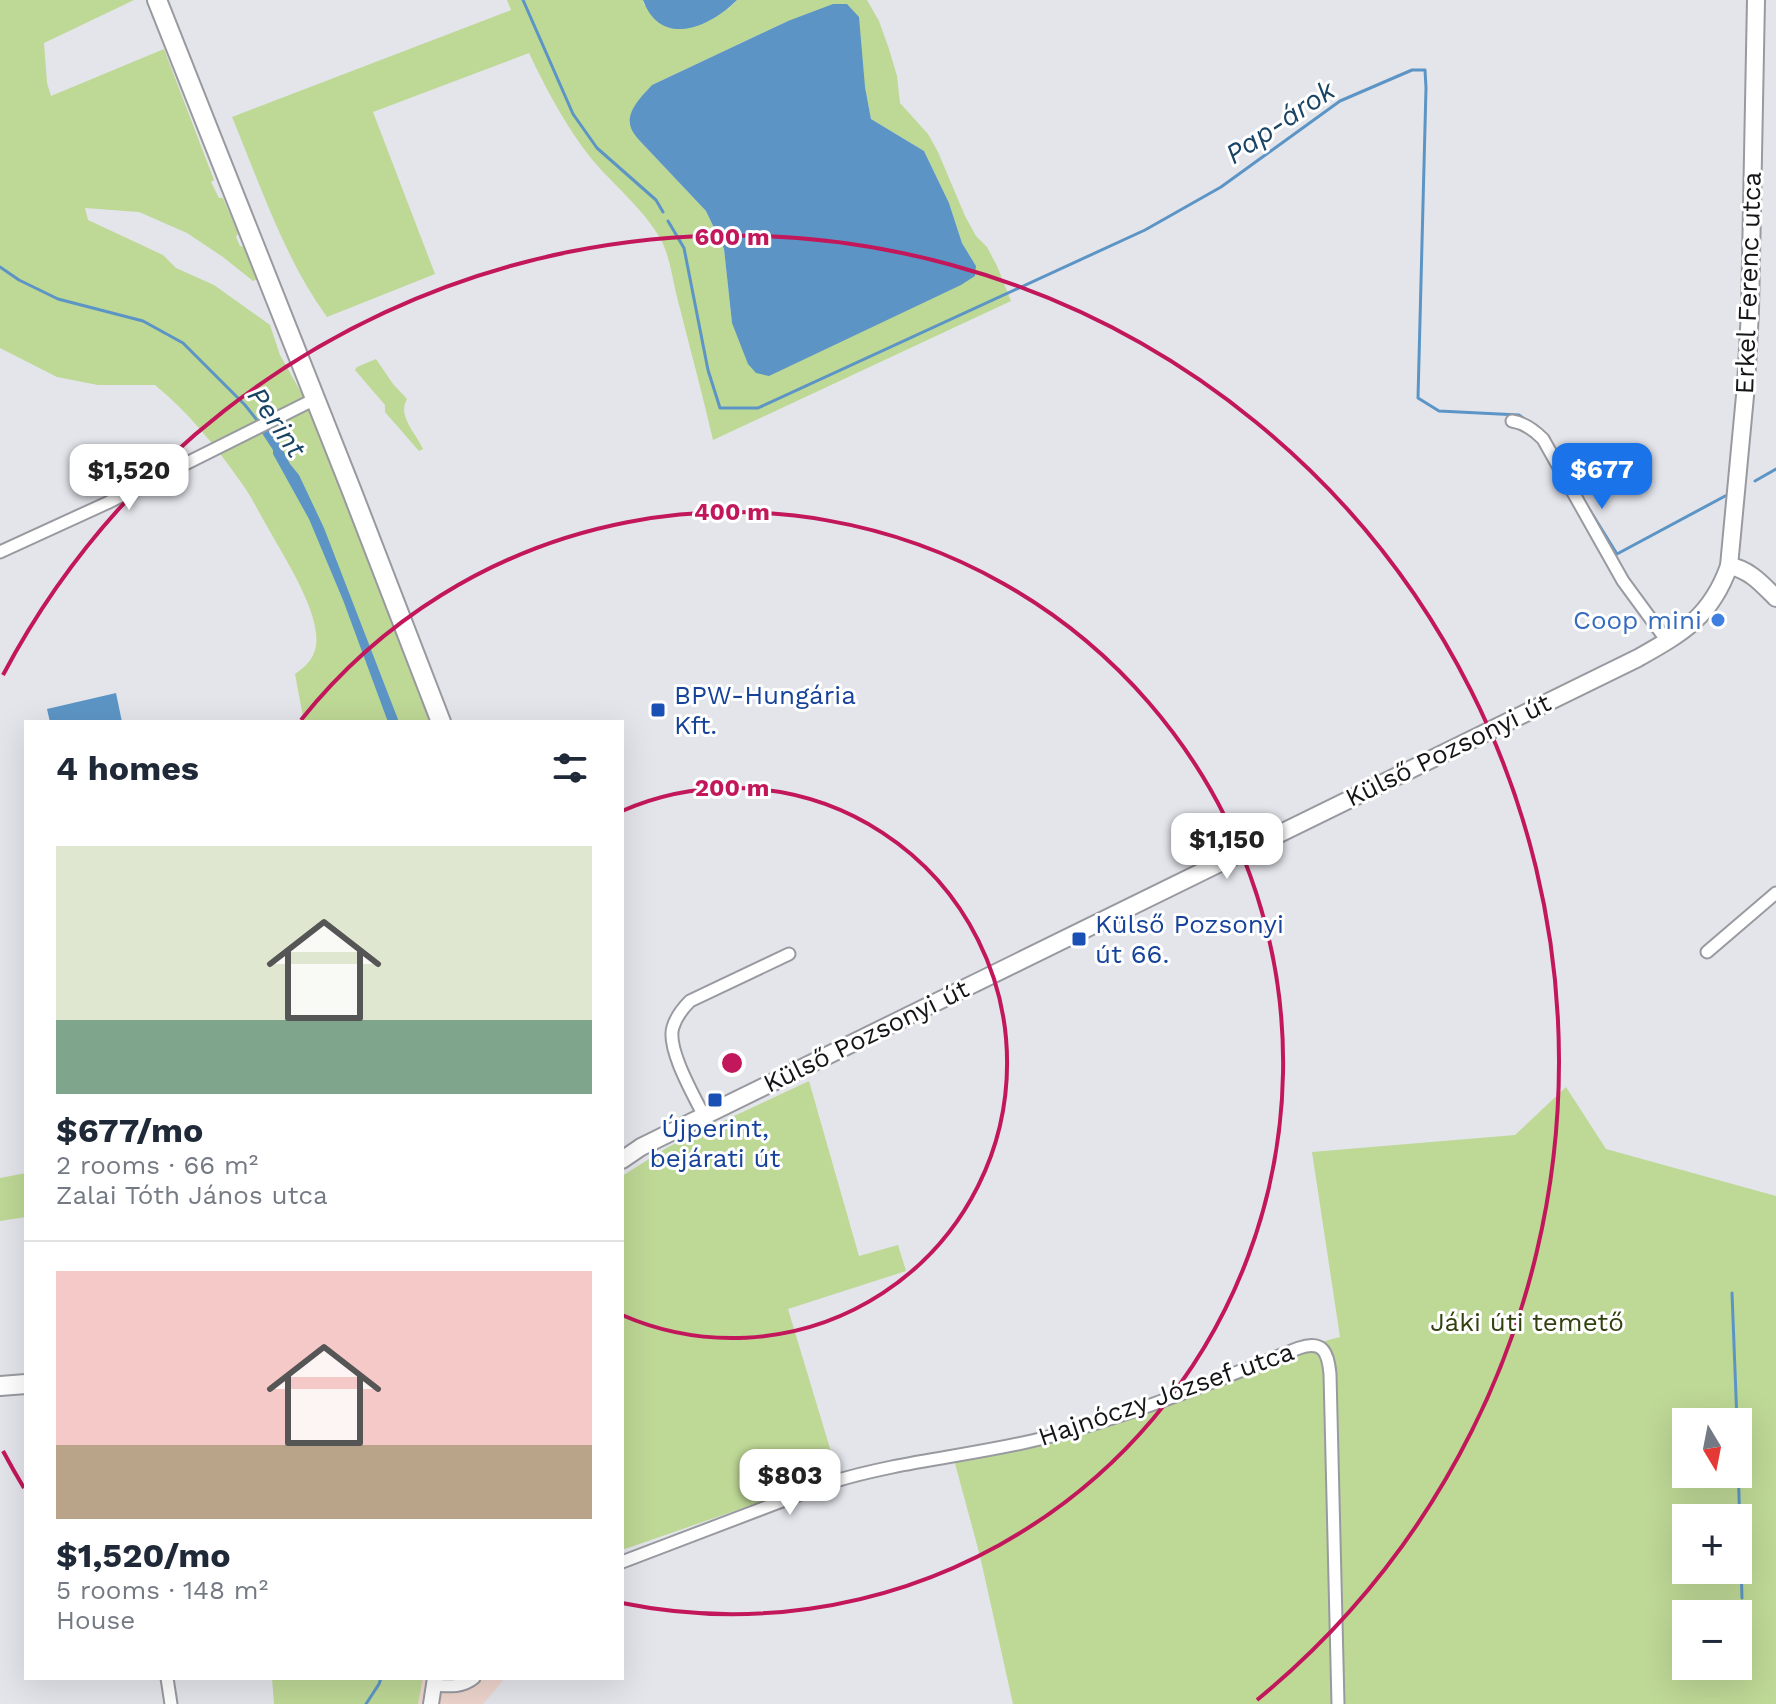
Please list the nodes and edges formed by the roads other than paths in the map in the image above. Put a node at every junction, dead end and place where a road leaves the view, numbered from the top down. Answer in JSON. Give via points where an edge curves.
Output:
{"nodes":[{"id":1,"x":157,"y":0,"type":"edge"},
{"id":2,"x":1756,"y":0,"type":"edge"},
{"id":3,"x":315,"y":399,"type":"junction"},
{"id":4,"x":1512,"y":421,"type":"dead end"},
{"id":5,"x":0,"y":552,"type":"edge"},
{"id":6,"x":1729,"y":566,"type":"junction"},
{"id":7,"x":1776,"y":598,"type":"edge"},
{"id":8,"x":1667,"y":641,"type":"junction"},
{"id":9,"x":440,"y":720,"type":"edge"},
{"id":10,"x":1776,"y":893,"type":"edge"},
{"id":11,"x":1707,"y":952,"type":"dead end"},
{"id":12,"x":789,"y":954,"type":"dead end"},
{"id":13,"x":704,"y":1116,"type":"junction"},
{"id":14,"x":665,"y":1135,"type":"junction"},
{"id":15,"x":624,"y":1151,"type":"edge"},
{"id":16,"x":624,"y":1158,"type":"edge"},
{"id":17,"x":24,"y":1384,"type":"edge"},
{"id":18,"x":0,"y":1386,"type":"edge"},
{"id":19,"x":624,"y":1561,"type":"edge"},
{"id":20,"x":167,"y":1680,"type":"edge"},
{"id":21,"x":472,"y":1680,"type":"edge"},
{"id":22,"x":434,"y":1682,"type":"edge"},
{"id":23,"x":171,"y":1704,"type":"edge"},
{"id":24,"x":431,"y":1704,"type":"edge"},
{"id":25,"x":1338,"y":1704,"type":"edge"}],
"edges":[{"from":1,"to":3,"type":"main road"},
{"from":2,"to":6,"type":"main road","name":"Erkel Ferenc utca","via":[[1747,370]]},
{"from":3,"to":5,"type":"street"},
{"from":3,"to":9,"type":"main road"},
{"from":4,"to":8,"type":"street","via":[[1543,439],[1623,581]]},
{"from":6,"to":7,"type":"main road","via":[[1749,573]]},
{"from":6,"to":8,"type":"main road","name":"Külső Pozsonyi út","via":[[1702,614]]},
{"from":8,"to":13,"type":"main road","name":"Külső Pozsonyi út"},
{"from":10,"to":11,"type":"street"},
{"from":12,"to":13,"type":"street","via":[[690,1001],[680,1011],[671,1039]]},
{"from":13,"to":14,"type":"main road","name":"Külső Pozsonyi út"},
{"from":14,"to":15,"type":"main road"},
{"from":14,"to":16,"type":"main road"},
{"from":17,"to":18,"type":"main road"},
{"from":19,"to":25,"type":"street","name":"Hajnóczy József utca","via":[[846,1478],[1076,1430],[1316,1345],[1324,1349],[1330,1374]]},
{"from":20,"to":23,"type":"street"},
{"from":21,"to":22,"type":"street","via":[[453,1687]]},
{"from":22,"to":24,"type":"street"}]}
